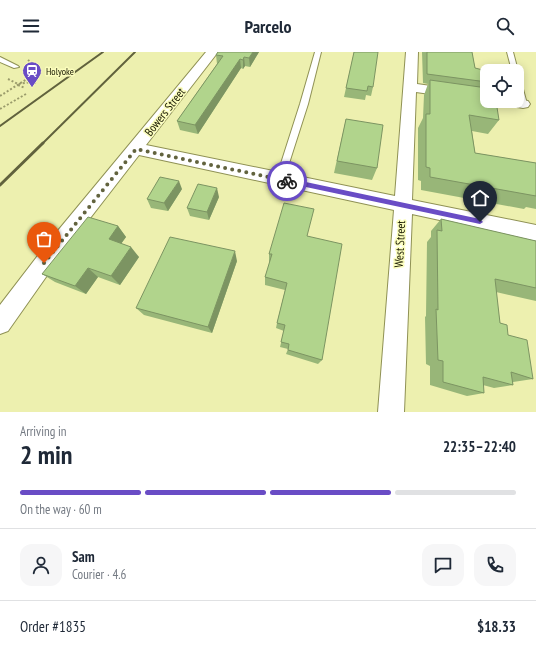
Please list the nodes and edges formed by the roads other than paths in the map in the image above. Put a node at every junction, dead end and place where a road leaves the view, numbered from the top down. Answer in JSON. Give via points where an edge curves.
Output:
{"nodes":[{"id":1,"x":212,"y":52,"type":"edge"},
{"id":2,"x":318,"y":52,"type":"edge"},
{"id":3,"x":412,"y":52,"type":"edge"},
{"id":4,"x":510,"y":52,"type":"edge"},
{"id":5,"x":0,"y":59,"type":"edge"},
{"id":6,"x":513,"y":64,"type":"edge"},
{"id":7,"x":16,"y":67,"type":"dead end"},
{"id":8,"x":410,"y":87,"type":"junction"},
{"id":9,"x":480,"y":97,"type":"edge"},
{"id":10,"x":136,"y":149,"type":"junction"},
{"id":11,"x":280,"y":179,"type":"junction"},
{"id":12,"x":402,"y":205,"type":"junction"},
{"id":13,"x":536,"y":234,"type":"edge"},
{"id":14,"x":0,"y":323,"type":"edge"},
{"id":15,"x":391,"y":412,"type":"edge"}],
"edges":[{"from":1,"to":10,"type":"street","name":"Bowers Street"},
{"from":2,"to":11,"type":"lane"},
{"from":3,"to":8,"type":"street","name":"West Street"},
{"from":4,"to":6,"type":"lane"},
{"from":5,"to":7,"type":"lane"},
{"from":8,"to":9,"type":"street"},
{"from":8,"to":12,"type":"street","name":"West Street"},
{"from":10,"to":11,"type":"street"},
{"from":10,"to":14,"type":"street","name":"Bowers Street","via":[[53,251]]},
{"from":11,"to":12,"type":"street"},
{"from":12,"to":13,"type":"street"},
{"from":12,"to":15,"type":"street","name":"West Street"}]}
